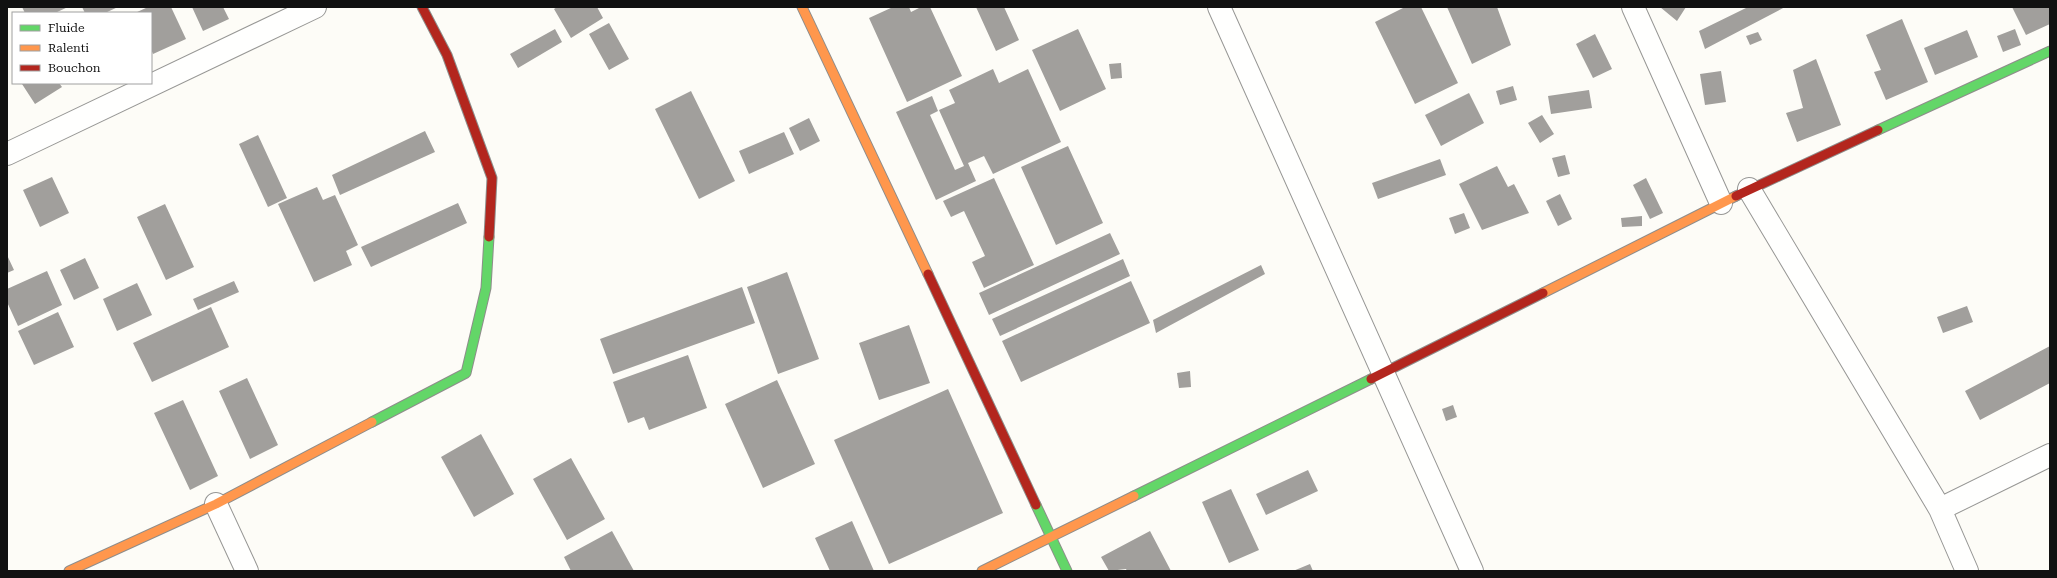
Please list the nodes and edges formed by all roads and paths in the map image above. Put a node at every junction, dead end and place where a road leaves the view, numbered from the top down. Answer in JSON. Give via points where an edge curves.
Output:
{"nodes":[{"id":1,"x":315,"y":7,"type":"edge"},
{"id":2,"x":422,"y":7,"type":"edge"},
{"id":3,"x":802,"y":7,"type":"edge"},
{"id":4,"x":1218,"y":7,"type":"edge"},
{"id":5,"x":1633,"y":7,"type":"edge"},
{"id":6,"x":2050,"y":51,"type":"edge"},
{"id":7,"x":7,"y":154,"type":"edge"},
{"id":8,"x":1749,"y":189,"type":"junction"},
{"id":9,"x":1721,"y":203,"type":"junction"},
{"id":10,"x":1383,"y":373,"type":"junction"},
{"id":11,"x":2050,"y":455,"type":"edge"},
{"id":12,"x":216,"y":504,"type":"junction"},
{"id":13,"x":1940,"y":509,"type":"junction"},
{"id":14,"x":1052,"y":538,"type":"junction"},
{"id":15,"x":69,"y":571,"type":"edge"},
{"id":16,"x":247,"y":571,"type":"edge"},
{"id":17,"x":982,"y":571,"type":"edge"},
{"id":18,"x":1067,"y":571,"type":"edge"},
{"id":19,"x":1472,"y":571,"type":"edge"},
{"id":20,"x":1967,"y":571,"type":"edge"}],
"edges":[{"from":1,"to":7,"type":"street"},
{"from":2,"to":12,"type":"street","via":[[447,55],[492,178],[486,288],[466,373]]},
{"from":3,"to":14,"type":"street"},
{"from":4,"to":10,"type":"street"},
{"from":5,"to":9,"type":"street"},
{"from":6,"to":8,"type":"street"},
{"from":8,"to":9,"type":"street"},
{"from":8,"to":13,"type":"street"},
{"from":9,"to":10,"type":"street"},
{"from":10,"to":14,"type":"street"},
{"from":10,"to":19,"type":"street"},
{"from":11,"to":13,"type":"street"},
{"from":12,"to":15,"type":"street"},
{"from":12,"to":16,"type":"street"},
{"from":13,"to":20,"type":"street"},
{"from":14,"to":17,"type":"street"},
{"from":14,"to":18,"type":"street"}]}
